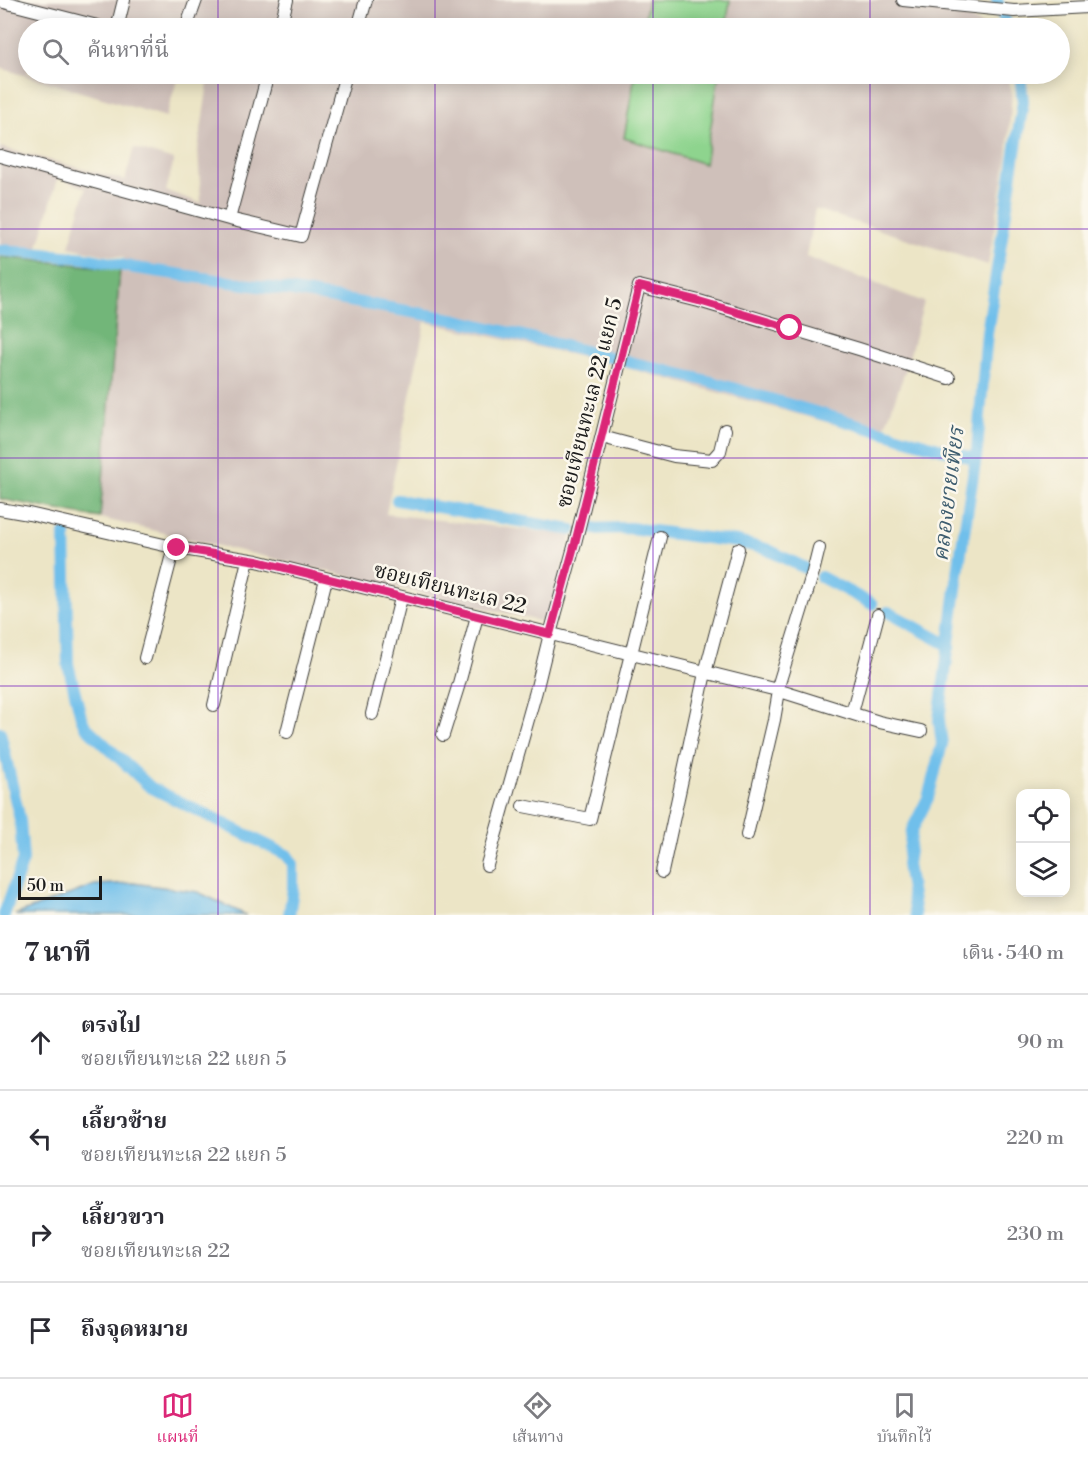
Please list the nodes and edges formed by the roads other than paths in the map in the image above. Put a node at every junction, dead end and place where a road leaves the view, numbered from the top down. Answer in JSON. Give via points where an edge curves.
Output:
{"nodes":[{"id":1,"x":124,"y":0,"type":"edge"},
{"id":2,"x":196,"y":0,"type":"edge"},
{"id":3,"x":287,"y":0,"type":"edge"},
{"id":4,"x":366,"y":0,"type":"edge"},
{"id":5,"x":903,"y":0,"type":"edge"},
{"id":6,"x":0,"y":1,"type":"edge"},
{"id":7,"x":1088,"y":7,"type":"edge"},
{"id":8,"x":66,"y":18,"type":"edge"},
{"id":9,"x":120,"y":18,"type":"edge"},
{"id":10,"x":190,"y":18,"type":"edge"},
{"id":11,"x":282,"y":18,"type":"edge"},
{"id":12,"x":361,"y":18,"type":"edge"},
{"id":13,"x":265,"y":84,"type":"edge"},
{"id":14,"x":343,"y":84,"type":"edge"},
{"id":15,"x":0,"y":156,"type":"edge"},
{"id":16,"x":229,"y":219,"type":"junction"},
{"id":17,"x":949,"y":378,"type":"dead end"},
{"id":18,"x":725,"y":430,"type":"dead end"},
{"id":19,"x":602,"y":437,"type":"junction"},
{"id":20,"x":0,"y":509,"type":"edge"},
{"id":21,"x":660,"y":537,"type":"dead end"},
{"id":22,"x":174,"y":547,"type":"junction"},
{"id":23,"x":819,"y":548,"type":"dead end"},
{"id":24,"x":738,"y":549,"type":"dead end"},
{"id":25,"x":248,"y":560,"type":"junction"},
{"id":26,"x":326,"y":579,"type":"junction"},
{"id":27,"x":401,"y":598,"type":"junction"},
{"id":28,"x":878,"y":615,"type":"dead end"},
{"id":29,"x":477,"y":616,"type":"junction"},
{"id":30,"x":550,"y":634,"type":"junction"},
{"id":31,"x":631,"y":655,"type":"junction"},
{"id":32,"x":145,"y":658,"type":"dead end"},
{"id":33,"x":705,"y":673,"type":"junction"},
{"id":34,"x":778,"y":691,"type":"junction"},
{"id":35,"x":214,"y":705,"type":"dead end"},
{"id":36,"x":852,"y":713,"type":"junction"},
{"id":37,"x":372,"y":714,"type":"dead end"},
{"id":38,"x":921,"y":731,"type":"dead end"},
{"id":39,"x":286,"y":732,"type":"dead end"},
{"id":40,"x":443,"y":735,"type":"dead end"},
{"id":41,"x":523,"y":806,"type":"dead end"},
{"id":42,"x":747,"y":835,"type":"dead end"},
{"id":43,"x":488,"y":865,"type":"dead end"},
{"id":44,"x":662,"y":872,"type":"dead end"}],
"edges":[{"from":1,"to":9,"type":"street"},
{"from":2,"to":10,"type":"street"},
{"from":3,"to":11,"type":"street"},
{"from":4,"to":12,"type":"street"},
{"from":5,"to":7,"type":"street","via":[[1014,11]]},
{"from":6,"to":8,"type":"street"},
{"from":13,"to":16,"type":"street"},
{"from":14,"to":16,"type":"street","via":[[301,237]]},
{"from":15,"to":16,"type":"street"},
{"from":17,"to":19,"type":"street","name":"ซอยเทียนทะเล 22 แยก 5","via":[[639,286]]},
{"from":18,"to":19,"type":"street","via":[[720,451],[711,460],[674,456]]},
{"from":19,"to":30,"type":"street","name":"ซอยเทียนทะเล 22 แยก 5"},
{"from":20,"to":22,"type":"street","name":"ซอยเทียนทะเล 22"},
{"from":21,"to":31,"type":"street"},
{"from":22,"to":25,"type":"street","name":"ซอยเทียนทะเล 22"},
{"from":22,"to":32,"type":"street"},
{"from":23,"to":34,"type":"street"},
{"from":24,"to":33,"type":"street"},
{"from":25,"to":26,"type":"street","name":"ซอยเทียนทะเล 22"},
{"from":25,"to":35,"type":"street"},
{"from":26,"to":27,"type":"street","name":"ซอยเทียนทะเล 22"},
{"from":26,"to":39,"type":"street"},
{"from":27,"to":29,"type":"street","name":"ซอยเทียนทะเล 22"},
{"from":27,"to":37,"type":"street"},
{"from":28,"to":36,"type":"street"},
{"from":29,"to":30,"type":"street","name":"ซอยเทียนทะเล 22"},
{"from":29,"to":40,"type":"street"},
{"from":30,"to":31,"type":"street","name":"ซอยเทียนทะเล 22"},
{"from":30,"to":43,"type":"street","name":"ซอยเทียนทะเล 22 แยก 5"},
{"from":31,"to":33,"type":"street","name":"ซอยเทียนทะเล 22"},
{"from":31,"to":41,"type":"street","via":[[590,819]]},
{"from":33,"to":34,"type":"street","name":"ซอยเทียนทะเล 22"},
{"from":33,"to":44,"type":"street"},
{"from":34,"to":36,"type":"street","name":"ซอยเทียนทะเล 22"},
{"from":34,"to":42,"type":"street"},
{"from":36,"to":38,"type":"street","name":"ซอยเทียนทะเล 22"}]}
